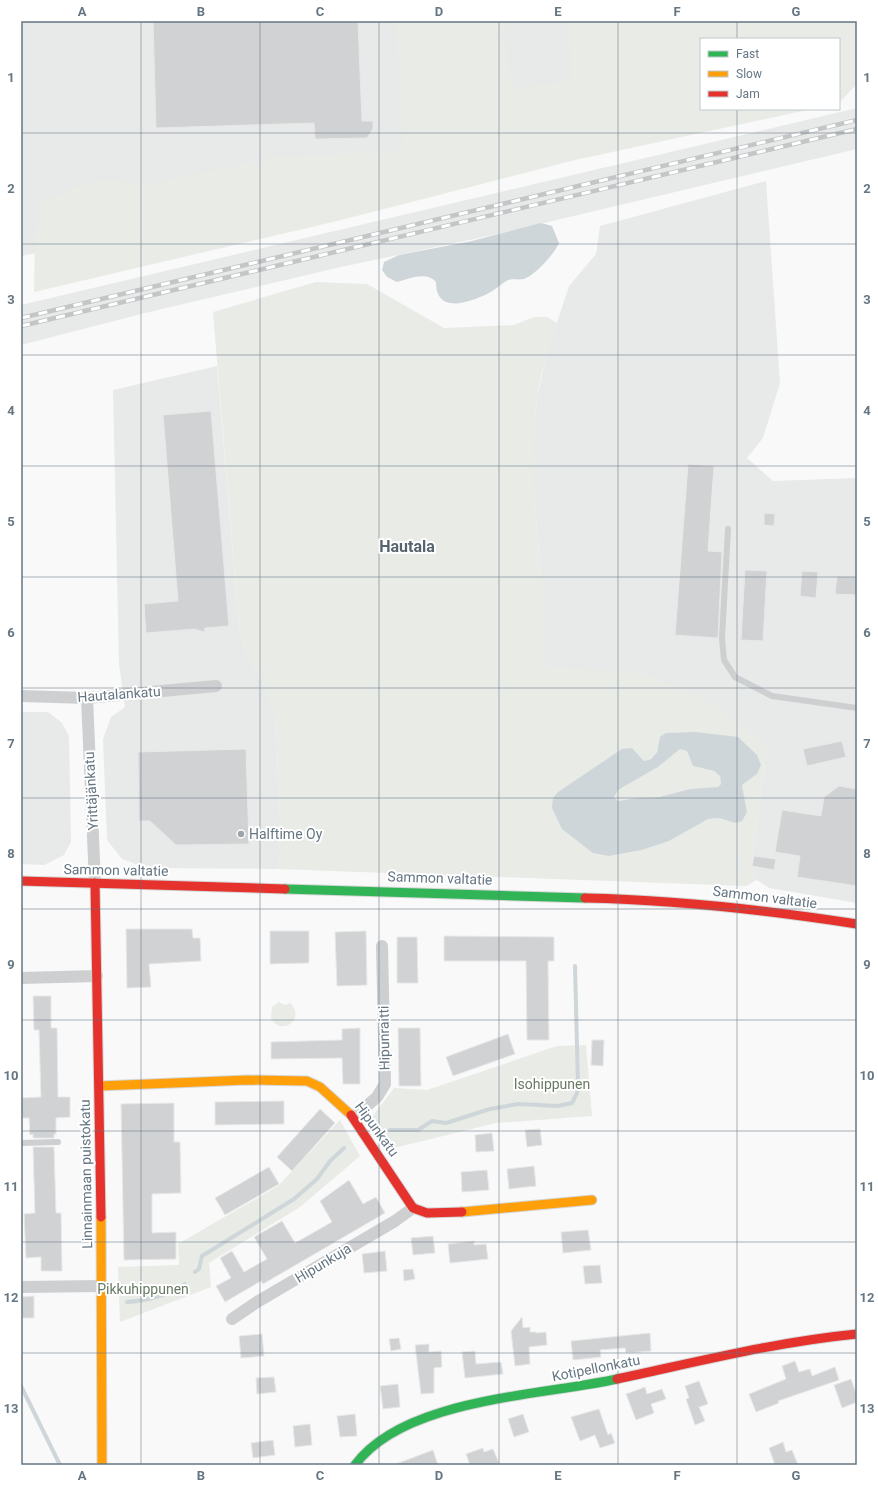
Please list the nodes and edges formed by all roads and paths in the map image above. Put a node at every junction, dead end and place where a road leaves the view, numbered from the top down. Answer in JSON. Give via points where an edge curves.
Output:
{"nodes":[{"id":1,"x":728,"y":528,"type":"dead end"},
{"id":2,"x":216,"y":686,"type":"dead end"},
{"id":3,"x":21,"y":696,"type":"edge"},
{"id":4,"x":87,"y":698,"type":"junction"},
{"id":5,"x":857,"y":708,"type":"edge"},
{"id":6,"x":21,"y":881,"type":"edge"},
{"id":7,"x":95,"y":883,"type":"junction"},
{"id":8,"x":857,"y":924,"type":"edge"},
{"id":9,"x":382,"y":946,"type":"dead end"},
{"id":10,"x":97,"y":976,"type":"junction"},
{"id":11,"x":21,"y":978,"type":"edge"},
{"id":12,"x":99,"y":1086,"type":"junction"},
{"id":13,"x":354,"y":1117,"type":"junction"},
{"id":14,"x":58,"y":1142,"type":"dead end"},
{"id":15,"x":21,"y":1143,"type":"edge"},
{"id":16,"x":592,"y":1200,"type":"dead end"},
{"id":17,"x":413,"y":1208,"type":"junction"},
{"id":18,"x":102,"y":1286,"type":"junction"},
{"id":19,"x":21,"y":1287,"type":"edge"},
{"id":20,"x":232,"y":1319,"type":"dead end"},
{"id":21,"x":857,"y":1334,"type":"edge"},
{"id":22,"x":102,"y":1465,"type":"edge"},
{"id":23,"x":355,"y":1465,"type":"edge"}],
"edges":[{"from":1,"to":5,"type":"lane","via":[[722,638],[724,660],[735,678],[772,696]]},
{"from":2,"to":4,"type":"street","name":"Hautalankatu"},
{"from":3,"to":4,"type":"street","name":"Hautalankatu"},
{"from":4,"to":7,"type":"street","name":"Yrittäjänkatu"},
{"from":6,"to":7,"type":"street","name":"Sammon valtatie"},
{"from":7,"to":8,"type":"street","name":"Sammon valtatie","via":[[633,899],[782,912]]},
{"from":7,"to":10,"type":"street","name":"Linnainmaan puistokatu"},
{"from":9,"to":13,"type":"street","name":"Hipunraitti","via":[[385,1084],[377,1097]]},
{"from":10,"to":11,"type":"street"},
{"from":10,"to":12,"type":"street","name":"Linnainmaan puistokatu"},
{"from":12,"to":13,"type":"street","name":"Hipunkatu","via":[[248,1080],[307,1081],[320,1087]]},
{"from":12,"to":18,"type":"street","name":"Linnainmaan puistokatu"},
{"from":13,"to":17,"type":"street","name":"Hipunkatu"},
{"from":14,"to":15,"type":"lane"},
{"from":16,"to":17,"type":"street","via":[[446,1213],[427,1213]]},
{"from":17,"to":20,"type":"street","name":"Hipunkuja"},
{"from":18,"to":19,"type":"street"},
{"from":18,"to":22,"type":"street","name":"Linnainmaan puistokatu"},
{"from":21,"to":23,"type":"street","name":"Kotipellonkatu","via":[[777,1344],[571,1388],[462,1405],[409,1425],[372,1446],[360,1456]]}]}
